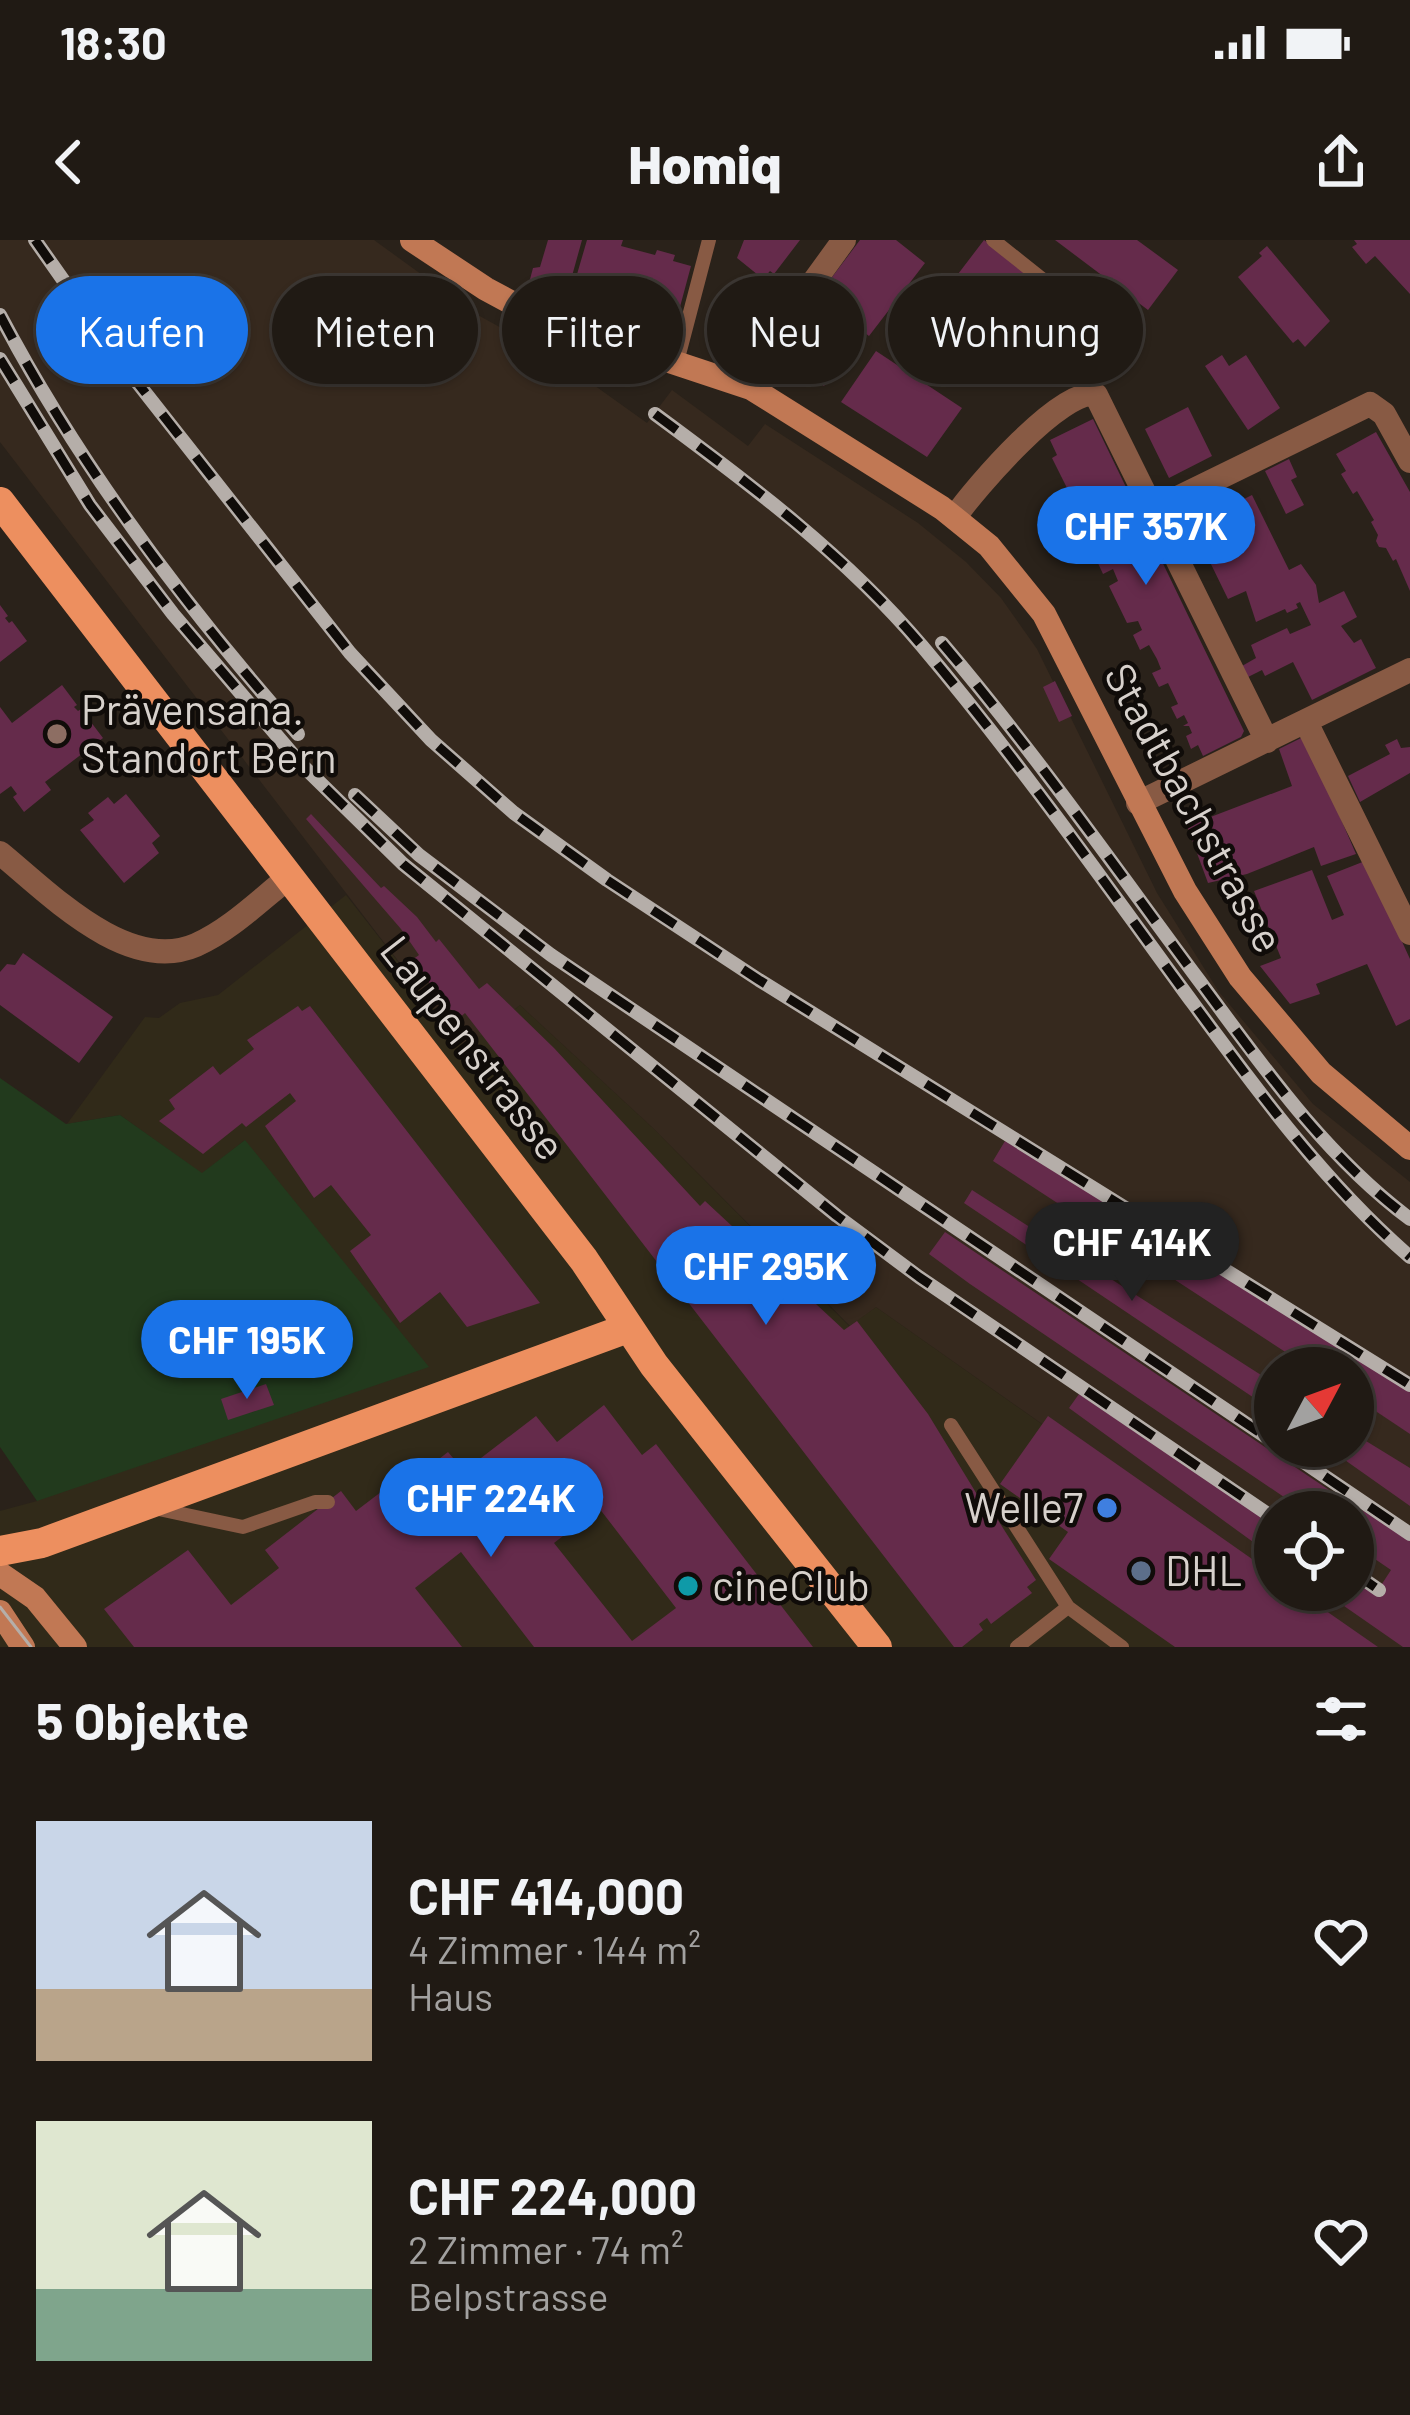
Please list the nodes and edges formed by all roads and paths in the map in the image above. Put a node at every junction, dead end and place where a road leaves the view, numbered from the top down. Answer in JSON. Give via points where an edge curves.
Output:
{"nodes":[{"id":1,"x":412,"y":240,"type":"edge"},
{"id":2,"x":709,"y":240,"type":"edge"},
{"id":3,"x":844,"y":240,"type":"edge"},
{"id":4,"x":993,"y":240,"type":"edge"},
{"id":5,"x":818,"y":276,"type":"edge"},
{"id":6,"x":502,"y":297,"type":"edge"},
{"id":7,"x":683,"y":336,"type":"edge"},
{"id":8,"x":744,"y":384,"type":"edge"},
{"id":9,"x":1080,"y":396,"type":"junction"},
{"id":10,"x":1410,"y":460,"type":"edge"},
{"id":11,"x":0,"y":502,"type":"edge"},
{"id":12,"x":1155,"y":509,"type":"junction"},
{"id":13,"x":955,"y":517,"type":"junction"},
{"id":14,"x":1410,"y":670,"type":"edge"},
{"id":15,"x":1306,"y":722,"type":"junction"},
{"id":16,"x":1267,"y":741,"type":"junction"},
{"id":17,"x":1138,"y":803,"type":"junction"},
{"id":18,"x":0,"y":853,"type":"edge"},
{"id":19,"x":287,"y":878,"type":"junction"},
{"id":20,"x":1410,"y":933,"type":"edge"},
{"id":21,"x":1410,"y":1148,"type":"edge"},
{"id":22,"x":628,"y":1328,"type":"junction"},
{"id":23,"x":951,"y":1425,"type":"dead end"},
{"id":24,"x":328,"y":1502,"type":"dead end"},
{"id":25,"x":143,"y":1506,"type":"junction"},
{"id":26,"x":0,"y":1551,"type":"edge"},
{"id":27,"x":0,"y":1574,"type":"edge"},
{"id":28,"x":1068,"y":1607,"type":"junction"},
{"id":29,"x":0,"y":1612,"type":"edge"},
{"id":30,"x":23,"y":1647,"type":"edge"},
{"id":31,"x":75,"y":1647,"type":"edge"},
{"id":32,"x":877,"y":1647,"type":"edge"},
{"id":33,"x":1017,"y":1647,"type":"edge"},
{"id":34,"x":1122,"y":1647,"type":"edge"}],
"edges":[{"from":1,"to":6,"type":"main road","name":"Stadtbachstrasse"},
{"from":2,"to":7,"type":"lane"},
{"from":3,"to":5,"type":"street"},
{"from":4,"to":9,"type":"lane","via":[[1096,322],[1100,344]]},
{"from":8,"to":13,"type":"main road","name":"Stadtbachstrasse"},
{"from":9,"to":12,"type":"street","via":[[1100,400]]},
{"from":9,"to":13,"type":"street","via":[[978,484]]},
{"from":10,"to":12,"type":"street","via":[[1370,404]]},
{"from":11,"to":19,"type":"main road","name":"Laupenstrasse"},
{"from":12,"to":16,"type":"street"},
{"from":13,"to":17,"type":"main road","name":"Stadtbachstrasse","via":[[1044,614]]},
{"from":14,"to":15,"type":"street"},
{"from":15,"to":16,"type":"street"},
{"from":15,"to":20,"type":"street"},
{"from":16,"to":17,"type":"street"},
{"from":17,"to":21,"type":"main road","name":"Stadtbachstrasse","via":[[1255,995],[1339,1091]]},
{"from":18,"to":19,"type":"street","via":[[98,930],[162,952],[201,943]]},
{"from":19,"to":22,"type":"main road","name":"Laupenstrasse","via":[[584,1260]]},
{"from":22,"to":25,"type":"main road"},
{"from":22,"to":32,"type":"main road","name":"Laupenstrasse"},
{"from":23,"to":28,"type":"lane"},
{"from":24,"to":25,"type":"lane","via":[[243,1527]]},
{"from":25,"to":26,"type":"main road"},
{"from":27,"to":31,"type":"main road","via":[[35,1598]]},
{"from":28,"to":33,"type":"lane"},
{"from":28,"to":34,"type":"lane"},
{"from":29,"to":30,"type":"main road"}]}
